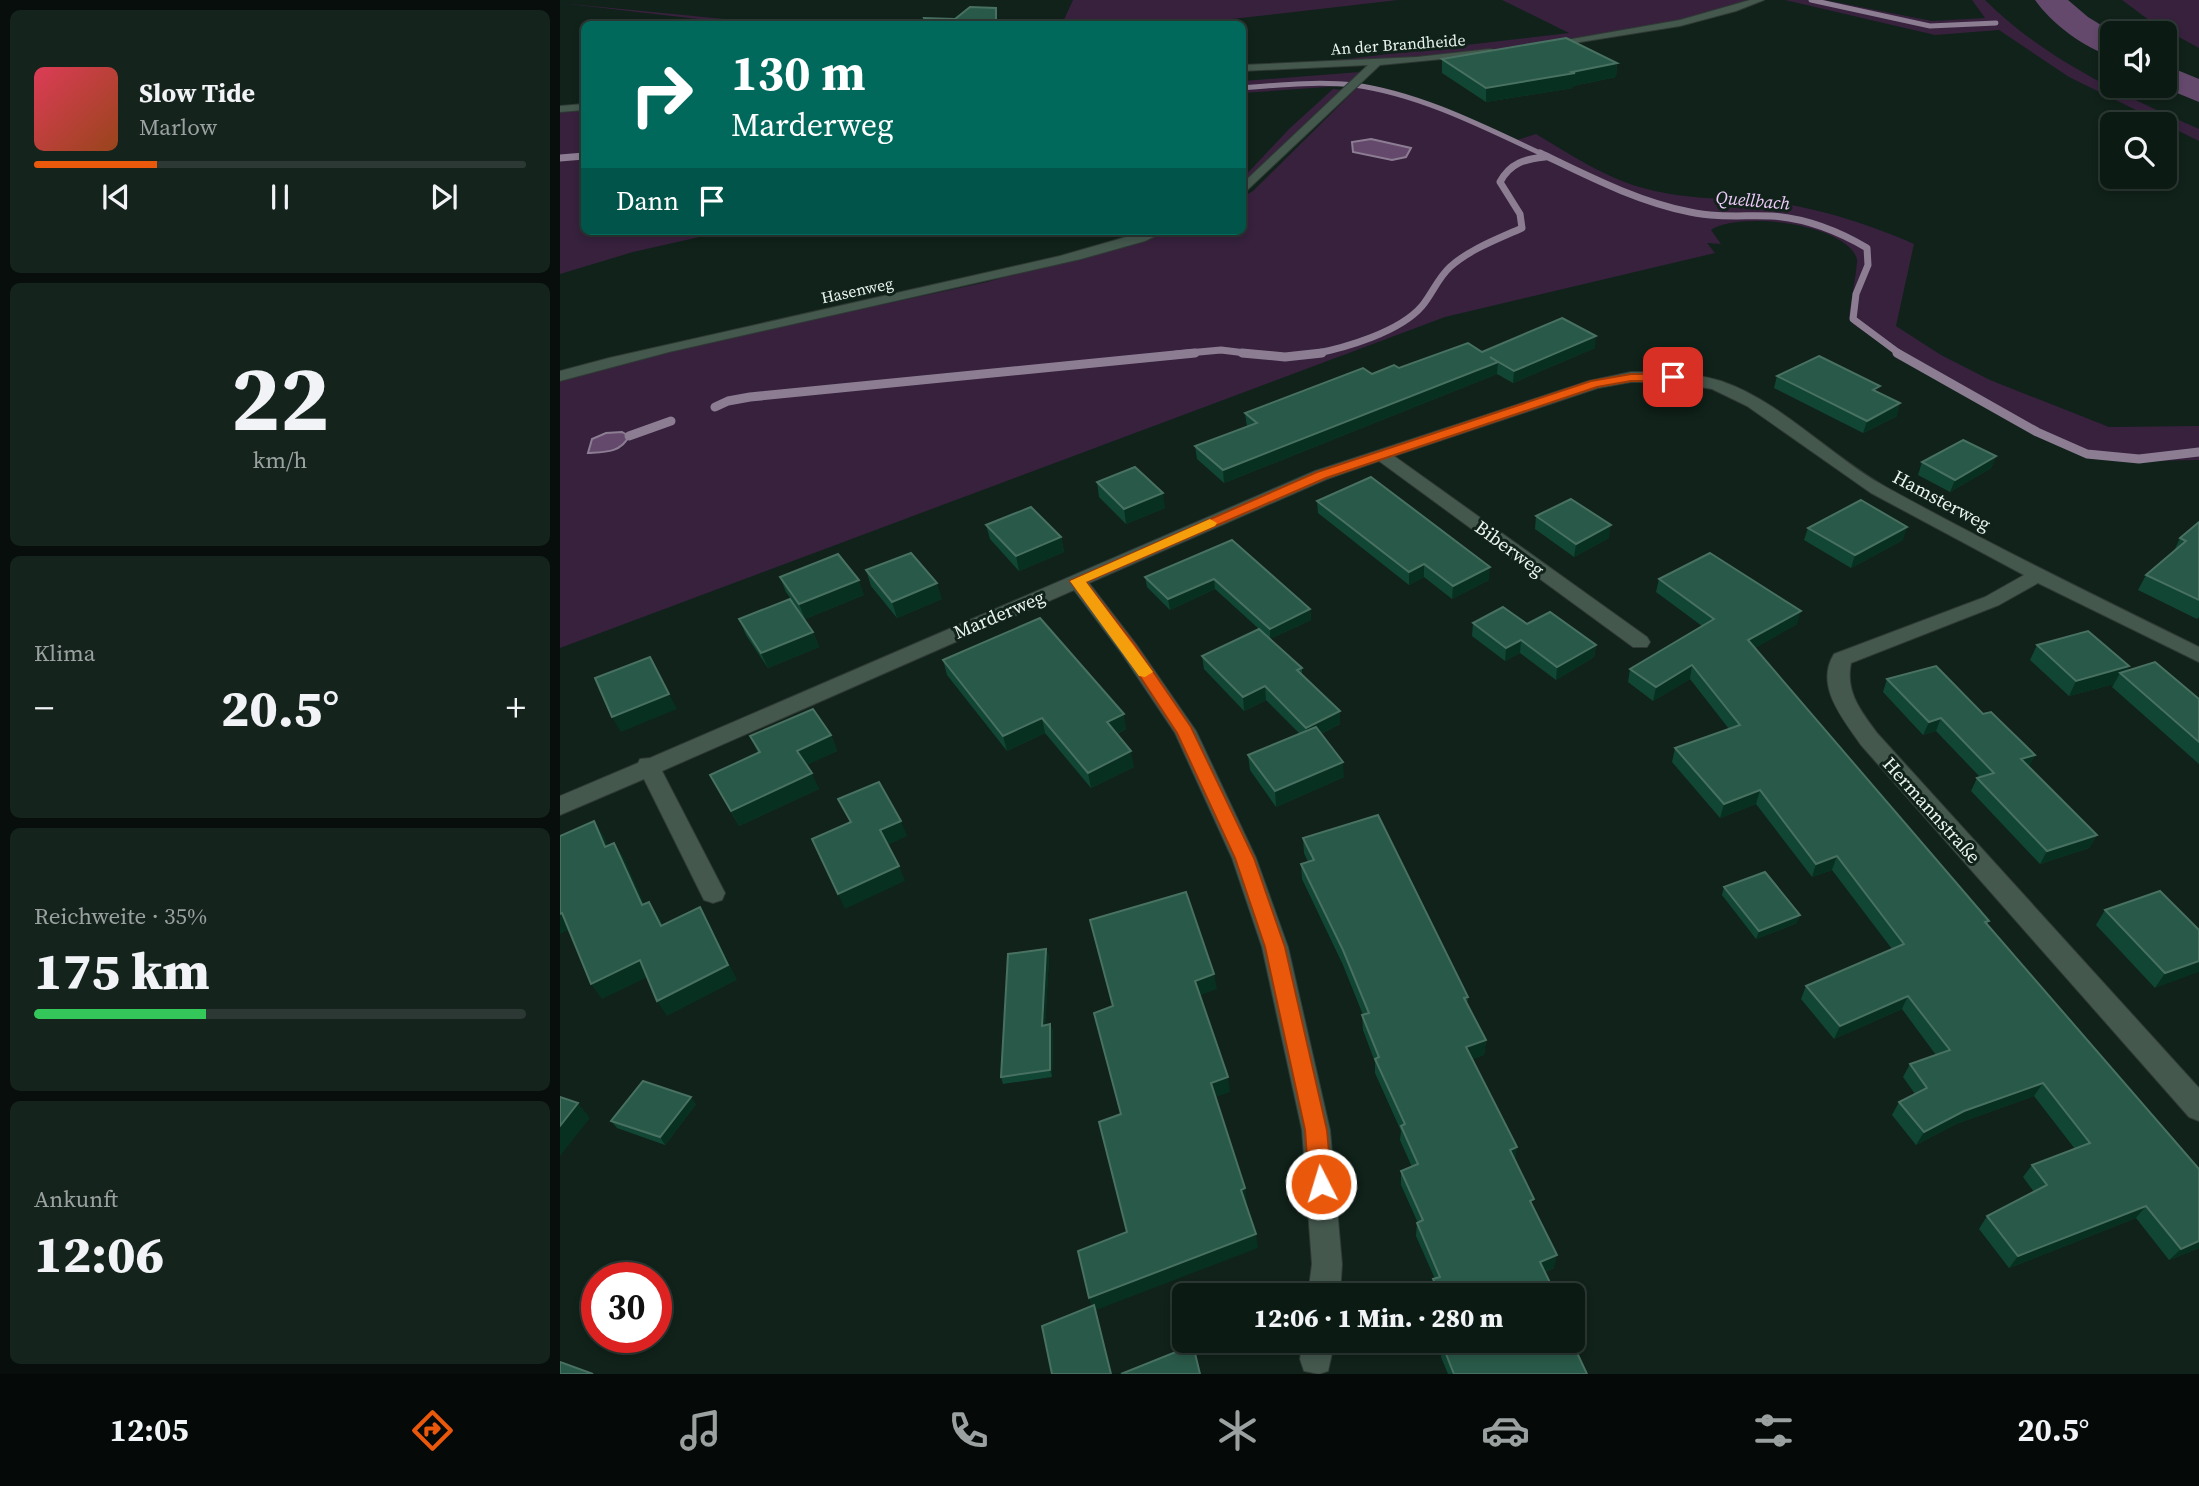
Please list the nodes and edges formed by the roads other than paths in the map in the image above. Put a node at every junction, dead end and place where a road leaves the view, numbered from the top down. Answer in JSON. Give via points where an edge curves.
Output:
{"nodes":[{"id":1,"x":1759,"y":0,"type":"edge"},
{"id":2,"x":1533,"y":46,"type":"edge"},
{"id":3,"x":1497,"y":51,"type":"edge"},
{"id":4,"x":1377,"y":62,"type":"junction"},
{"id":5,"x":1246,"y":68,"type":"edge"},
{"id":6,"x":581,"y":107,"type":"edge"},
{"id":7,"x":560,"y":109,"type":"edge"},
{"id":8,"x":1246,"y":187,"type":"edge"},
{"id":9,"x":1145,"y":235,"type":"edge"},
{"id":10,"x":560,"y":376,"type":"edge"},
{"id":11,"x":1673,"y":377,"type":"joint"},
{"id":12,"x":1380,"y":454,"type":"junction"},
{"id":13,"x":2038,"y":575,"type":"junction"},
{"id":14,"x":1077,"y":581,"type":"junction"},
{"id":15,"x":1640,"y":642,"type":"dead end"},
{"id":16,"x":2199,"y":654,"type":"edge"},
{"id":17,"x":649,"y":765,"type":"junction"},
{"id":18,"x":560,"y":806,"type":"edge"},
{"id":19,"x":713,"y":892,"type":"dead end"},
{"id":20,"x":2199,"y":1108,"type":"edge"},
{"id":21,"x":1325,"y":1283,"type":"edge"}],
"edges":[{"from":1,"to":2,"type":"street","via":[[1670,24]]},
{"from":3,"to":4,"type":"street","name":"An der Brandheide"},
{"from":4,"to":5,"type":"street","name":"An der Brandheide"},
{"from":4,"to":8,"type":"street"},
{"from":6,"to":7,"type":"street"},
{"from":9,"to":10,"type":"street","name":"Hasenweg","via":[[888,302],[665,347]]},
{"from":11,"to":12,"type":"street","name":"Marderweg","via":[[1631,377],[1595,384]]},
{"from":11,"to":13,"type":"street","name":"Hamsterweg","via":[[1716,385],[1753,403],[1877,489]]},
{"from":12,"to":14,"type":"street","name":"Marderweg"},
{"from":12,"to":15,"type":"street","name":"Biberweg"},
{"from":13,"to":16,"type":"street","name":"Hamsterweg"},
{"from":13,"to":20,"type":"street","name":"Hermannstraße","via":[[1992,601],[1841,659],[1839,692],[1869,739]]},
{"from":14,"to":17,"type":"street","name":"Marderweg"},
{"from":14,"to":21,"type":"street","via":[[1185,731],[1244,858],[1275,947],[1316,1130]]},
{"from":17,"to":18,"type":"street","name":"Marderweg"},
{"from":17,"to":19,"type":"street"}]}
